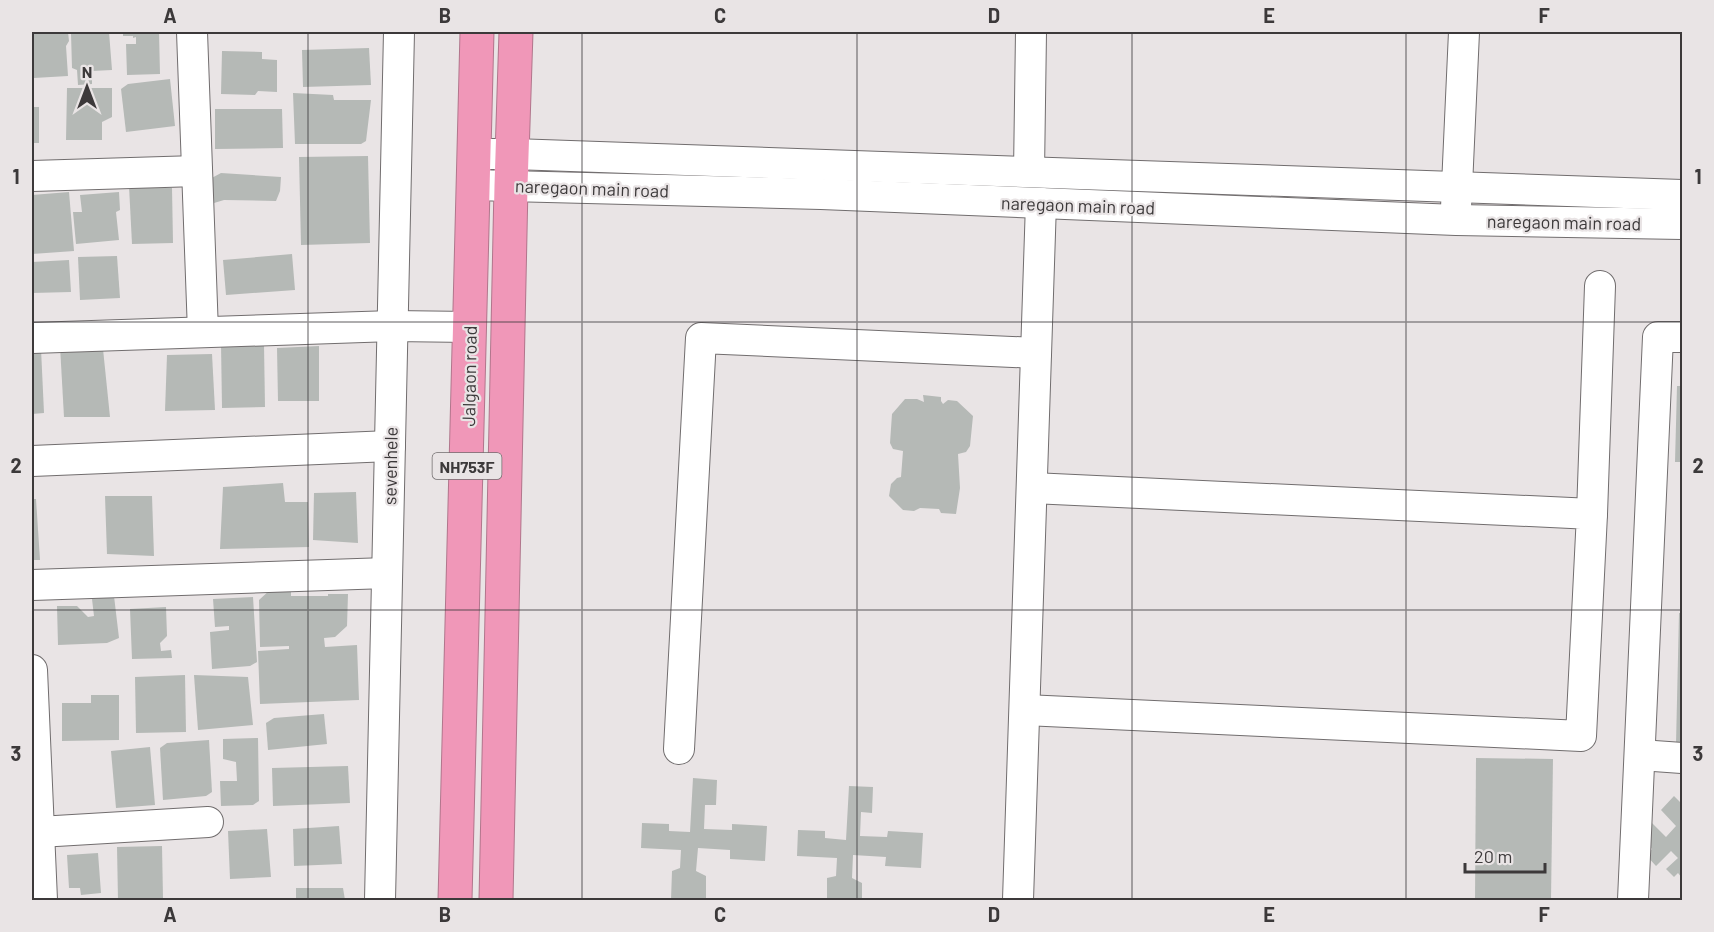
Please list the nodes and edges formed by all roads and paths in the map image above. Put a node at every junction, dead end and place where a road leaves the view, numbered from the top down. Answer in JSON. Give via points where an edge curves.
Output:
{"nodes":[{"id":1,"x":192,"y":32,"type":"edge"},
{"id":2,"x":399,"y":32,"type":"edge"},
{"id":3,"x":477,"y":32,"type":"edge"},
{"id":4,"x":516,"y":32,"type":"edge"},
{"id":5,"x":1031,"y":32,"type":"edge"},
{"id":6,"x":1464,"y":32,"type":"edge"},
{"id":7,"x":474,"y":169,"type":"junction"},
{"id":8,"x":512,"y":170,"type":"junction"},
{"id":9,"x":197,"y":171,"type":"junction"},
{"id":10,"x":1029,"y":172,"type":"junction"},
{"id":11,"x":32,"y":176,"type":"edge"},
{"id":12,"x":1457,"y":189,"type":"junction"},
{"id":13,"x":1683,"y":195,"type":"edge"},
{"id":14,"x":1041,"y":203,"type":"junction"},
{"id":15,"x":1456,"y":220,"type":"junction"},
{"id":16,"x":1683,"y":224,"type":"edge"},
{"id":17,"x":1600,"y":286,"type":"dead end"},
{"id":18,"x":393,"y":326,"type":"junction"},
{"id":19,"x":470,"y":327,"type":"junction"},
{"id":20,"x":203,"y":332,"type":"junction"},
{"id":21,"x":1683,"y":337,"type":"edge"},
{"id":22,"x":32,"y":338,"type":"edge"},
{"id":23,"x":1036,"y":353,"type":"junction"},
{"id":24,"x":390,"y":446,"type":"junction"},
{"id":25,"x":32,"y":462,"type":"edge"},
{"id":26,"x":1032,"y":488,"type":"junction"},
{"id":27,"x":1592,"y":514,"type":"junction"},
{"id":28,"x":387,"y":573,"type":"junction"},
{"id":29,"x":32,"y":585,"type":"edge"},
{"id":30,"x":32,"y":670,"type":"edge"},
{"id":31,"x":1025,"y":710,"type":"junction"},
{"id":32,"x":679,"y":749,"type":"dead end"},
{"id":33,"x":1640,"y":754,"type":"junction"},
{"id":34,"x":1683,"y":758,"type":"edge"},
{"id":35,"x":208,"y":822,"type":"dead end"},
{"id":36,"x":39,"y":832,"type":"junction"},
{"id":37,"x":42,"y":900,"type":"edge"},
{"id":38,"x":380,"y":900,"type":"edge"},
{"id":39,"x":455,"y":900,"type":"edge"},
{"id":40,"x":496,"y":900,"type":"edge"},
{"id":41,"x":1018,"y":900,"type":"edge"},
{"id":42,"x":1633,"y":900,"type":"edge"}],
"edges":[{"from":1,"to":9,"type":"street"},
{"from":2,"to":18,"type":"street","name":"sevenhele"},
{"from":3,"to":7,"type":"highway","name":"Jalgaon road","number":"NH753F"},
{"from":4,"to":8,"type":"highway","number":"NH753F"},
{"from":5,"to":10,"type":"street"},
{"from":6,"to":12,"type":"street"},
{"from":7,"to":8,"type":"street","name":"naregaon main road"},
{"from":7,"to":19,"type":"highway","name":"Jalgaon road","number":"NH753F"},
{"from":8,"to":10,"type":"street","name":"naregaon main road"},
{"from":8,"to":14,"type":"street","name":"naregaon main road","via":[[821,194]]},
{"from":8,"to":40,"type":"highway","number":"NH753F"},
{"from":9,"to":11,"type":"street"},
{"from":9,"to":20,"type":"street"},
{"from":10,"to":12,"type":"street","name":"naregaon main road"},
{"from":12,"to":13,"type":"street","name":"naregaon main road"},
{"from":12,"to":15,"type":"street"},
{"from":14,"to":15,"type":"street","name":"naregaon main road"},
{"from":14,"to":23,"type":"street"},
{"from":15,"to":16,"type":"street","name":"naregaon main road"},
{"from":17,"to":27,"type":"street"},
{"from":18,"to":19,"type":"street"},
{"from":18,"to":20,"type":"street"},
{"from":18,"to":24,"type":"street","name":"sevenhele"},
{"from":19,"to":39,"type":"highway","name":"Jalgaon road","number":"NH753F"},
{"from":20,"to":22,"type":"street"},
{"from":21,"to":33,"type":"street","via":[[1658,337]]},
{"from":23,"to":26,"type":"street"},
{"from":23,"to":32,"type":"street","via":[[701,338]]},
{"from":24,"to":25,"type":"street"},
{"from":24,"to":28,"type":"street","name":"sevenhele"},
{"from":26,"to":27,"type":"street"},
{"from":26,"to":31,"type":"street"},
{"from":27,"to":31,"type":"street","via":[[1581,736]]},
{"from":28,"to":29,"type":"street"},
{"from":28,"to":38,"type":"street","name":"sevenhele"},
{"from":30,"to":36,"type":"street"},
{"from":31,"to":41,"type":"street"},
{"from":33,"to":34,"type":"street"},
{"from":33,"to":42,"type":"street"},
{"from":35,"to":36,"type":"street"},
{"from":36,"to":37,"type":"street"}]}
